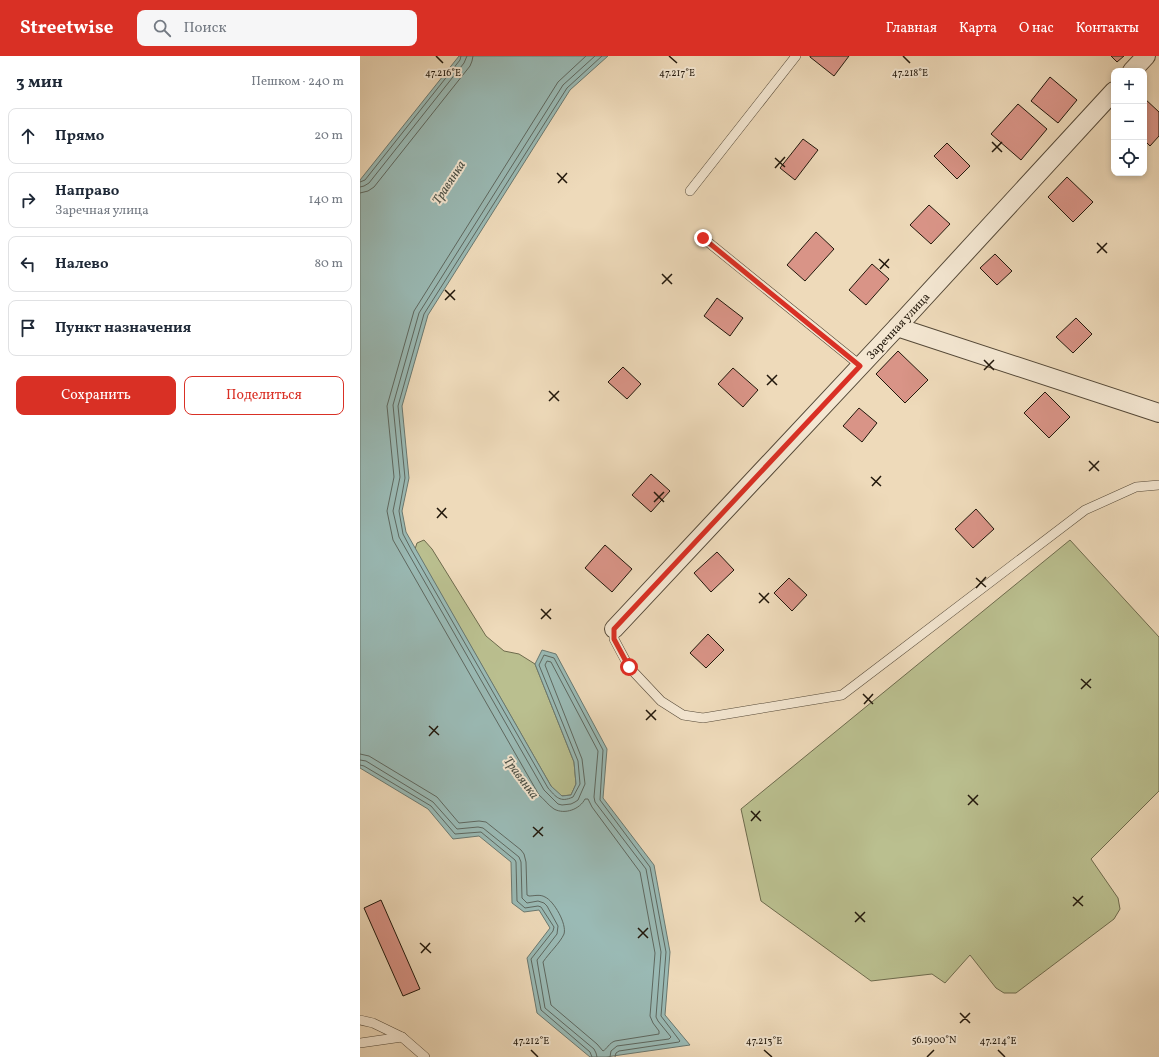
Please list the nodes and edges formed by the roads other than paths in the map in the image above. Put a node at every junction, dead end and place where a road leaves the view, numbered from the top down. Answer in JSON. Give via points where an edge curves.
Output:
{"nodes":[{"id":1,"x":796,"y":56,"type":"edge"},
{"id":2,"x":1146,"y":56,"type":"edge"},
{"id":3,"x":1135,"y":68,"type":"edge"},
{"id":4,"x":1111,"y":94,"type":"edge"},
{"id":5,"x":690,"y":191,"type":"dead end"},
{"id":6,"x":703,"y":238,"type":"dead end"},
{"id":7,"x":897,"y":326,"type":"junction"},
{"id":8,"x":860,"y":366,"type":"junction"},
{"id":9,"x":1159,"y":413,"type":"edge"},
{"id":10,"x":1159,"y":485,"type":"edge"},
{"id":11,"x":614,"y":629,"type":"joint"},
{"id":12,"x":360,"y":1020,"type":"edge"},
{"id":13,"x":402,"y":1037,"type":"junction"},
{"id":14,"x":360,"y":1043,"type":"edge"},
{"id":15,"x":425,"y":1057,"type":"edge"}],
"edges":[{"from":1,"to":5,"type":"lane"},
{"from":2,"to":3,"type":"street"},
{"from":4,"to":7,"type":"street","name":"Заречная улица"},
{"from":6,"to":8,"type":"lane"},
{"from":7,"to":8,"type":"street","name":"Заречная улица"},
{"from":7,"to":9,"type":"street"},
{"from":8,"to":11,"type":"street","name":"Заречная улица"},
{"from":10,"to":11,"type":"lane","via":[[1136,487],[1085,510],[842,695],[703,718],[683,715],[661,701],[629,667],[614,639]]},
{"from":12,"to":13,"type":"lane","via":[[373,1023]]},
{"from":13,"to":14,"type":"lane"},
{"from":13,"to":15,"type":"lane"}]}
